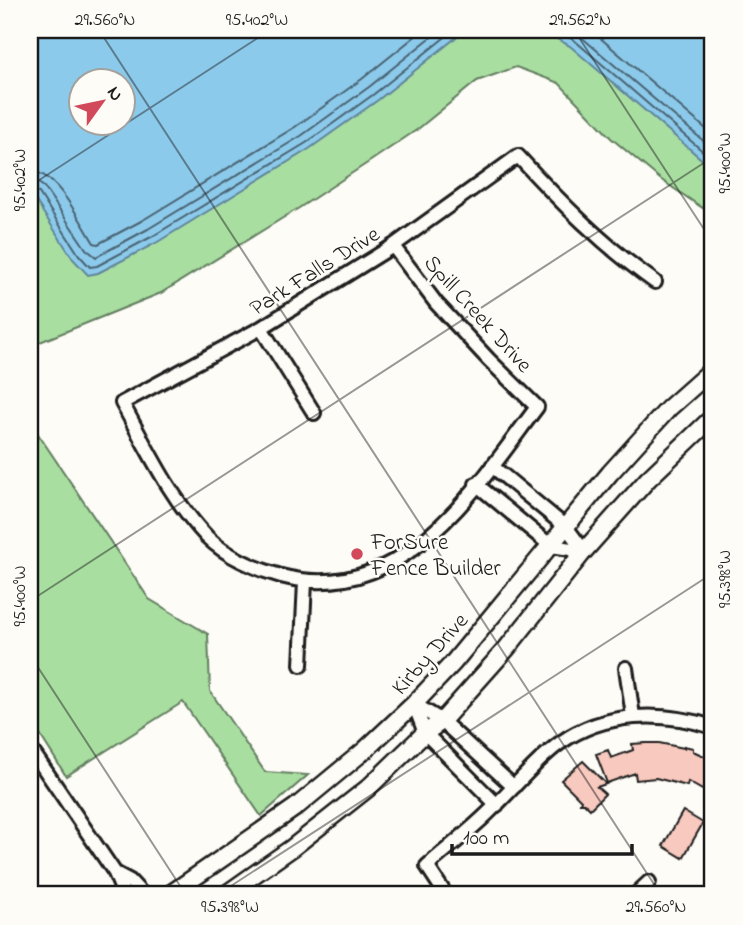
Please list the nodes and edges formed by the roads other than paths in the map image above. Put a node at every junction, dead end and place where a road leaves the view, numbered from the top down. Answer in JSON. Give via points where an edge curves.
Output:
{"nodes":[{"id":1,"x":393,"y":246,"type":"junction"},
{"id":2,"x":655,"y":282,"type":"dead end"},
{"id":3,"x":261,"y":328,"type":"junction"},
{"id":4,"x":713,"y":369,"type":"edge"},
{"id":5,"x":314,"y":413,"type":"dead end"},
{"id":6,"x":713,"y":417,"type":"edge"},
{"id":7,"x":492,"y":466,"type":"junction"},
{"id":8,"x":476,"y":484,"type":"junction"},
{"id":9,"x":566,"y":528,"type":"junction"},
{"id":10,"x":551,"y":546,"type":"junction"},
{"id":11,"x":584,"y":551,"type":"junction"},
{"id":12,"x":305,"y":582,"type":"junction"},
{"id":13,"x":301,"y":664,"type":"dead end"},
{"id":14,"x":626,"y":668,"type":"dead end"},
{"id":15,"x":414,"y":704,"type":"junction"},
{"id":16,"x":633,"y":716,"type":"junction"},
{"id":17,"x":442,"y":721,"type":"junction"},
{"id":18,"x":713,"y":727,"type":"edge"},
{"id":19,"x":425,"y":733,"type":"junction"},
{"id":20,"x":30,"y":748,"type":"edge"},
{"id":21,"x":513,"y":787,"type":"junction"},
{"id":22,"x":496,"y":805,"type":"junction"},
{"id":23,"x":115,"y":873,"type":"junction"},
{"id":24,"x":649,"y":882,"type":"dead end"},
{"id":25,"x":124,"y":895,"type":"edge"},
{"id":26,"x":143,"y":895,"type":"edge"},
{"id":27,"x":169,"y":895,"type":"edge"},
{"id":28,"x":225,"y":895,"type":"edge"},
{"id":29,"x":446,"y":895,"type":"edge"},
{"id":30,"x":635,"y":895,"type":"edge"}],
"edges":[{"from":1,"to":2,"type":"street","name":"Park Falls Drive","via":[[518,156],[563,205]]},
{"from":1,"to":3,"type":"street","name":"Park Falls Drive"},
{"from":1,"to":7,"type":"street","name":"Spill Creek Drive","via":[[436,303],[537,407]]},
{"from":3,"to":5,"type":"street"},
{"from":3,"to":12,"type":"street","name":"Park Falls Drive","via":[[122,402],[175,496],[209,538],[237,558]]},
{"from":4,"to":9,"type":"main road","name":"Kirby Drive","via":[[669,408]]},
{"from":6,"to":11,"type":"main road","via":[[648,478]]},
{"from":7,"to":8,"type":"street"},
{"from":7,"to":9,"type":"street"},
{"from":8,"to":10,"type":"street"},
{"from":8,"to":12,"type":"street","via":[[410,553],[368,573]]},
{"from":9,"to":10,"type":"main road","name":"Kirby Drive"},
{"from":9,"to":11,"type":"street"},
{"from":10,"to":11,"type":"street"},
{"from":10,"to":15,"type":"main road","name":"Kirby Drive"},
{"from":11,"to":17,"type":"main road"},
{"from":12,"to":13,"type":"street"},
{"from":14,"to":16,"type":"street"},
{"from":15,"to":17,"type":"street"},
{"from":15,"to":19,"type":"street"},
{"from":15,"to":27,"type":"main road","name":"Kirby Drive","via":[[296,807]]},
{"from":16,"to":18,"type":"street","via":[[667,716]]},
{"from":16,"to":21,"type":"street","via":[[571,737]]},
{"from":17,"to":19,"type":"main road"},
{"from":17,"to":21,"type":"street"},
{"from":19,"to":22,"type":"street"},
{"from":19,"to":28,"type":"main road","via":[[368,788]]},
{"from":20,"to":23,"type":"street"},
{"from":21,"to":22,"type":"street"},
{"from":22,"to":29,"type":"street","via":[[427,866]]},
{"from":23,"to":25,"type":"street"},
{"from":23,"to":26,"type":"street"},
{"from":24,"to":30,"type":"street"}]}
